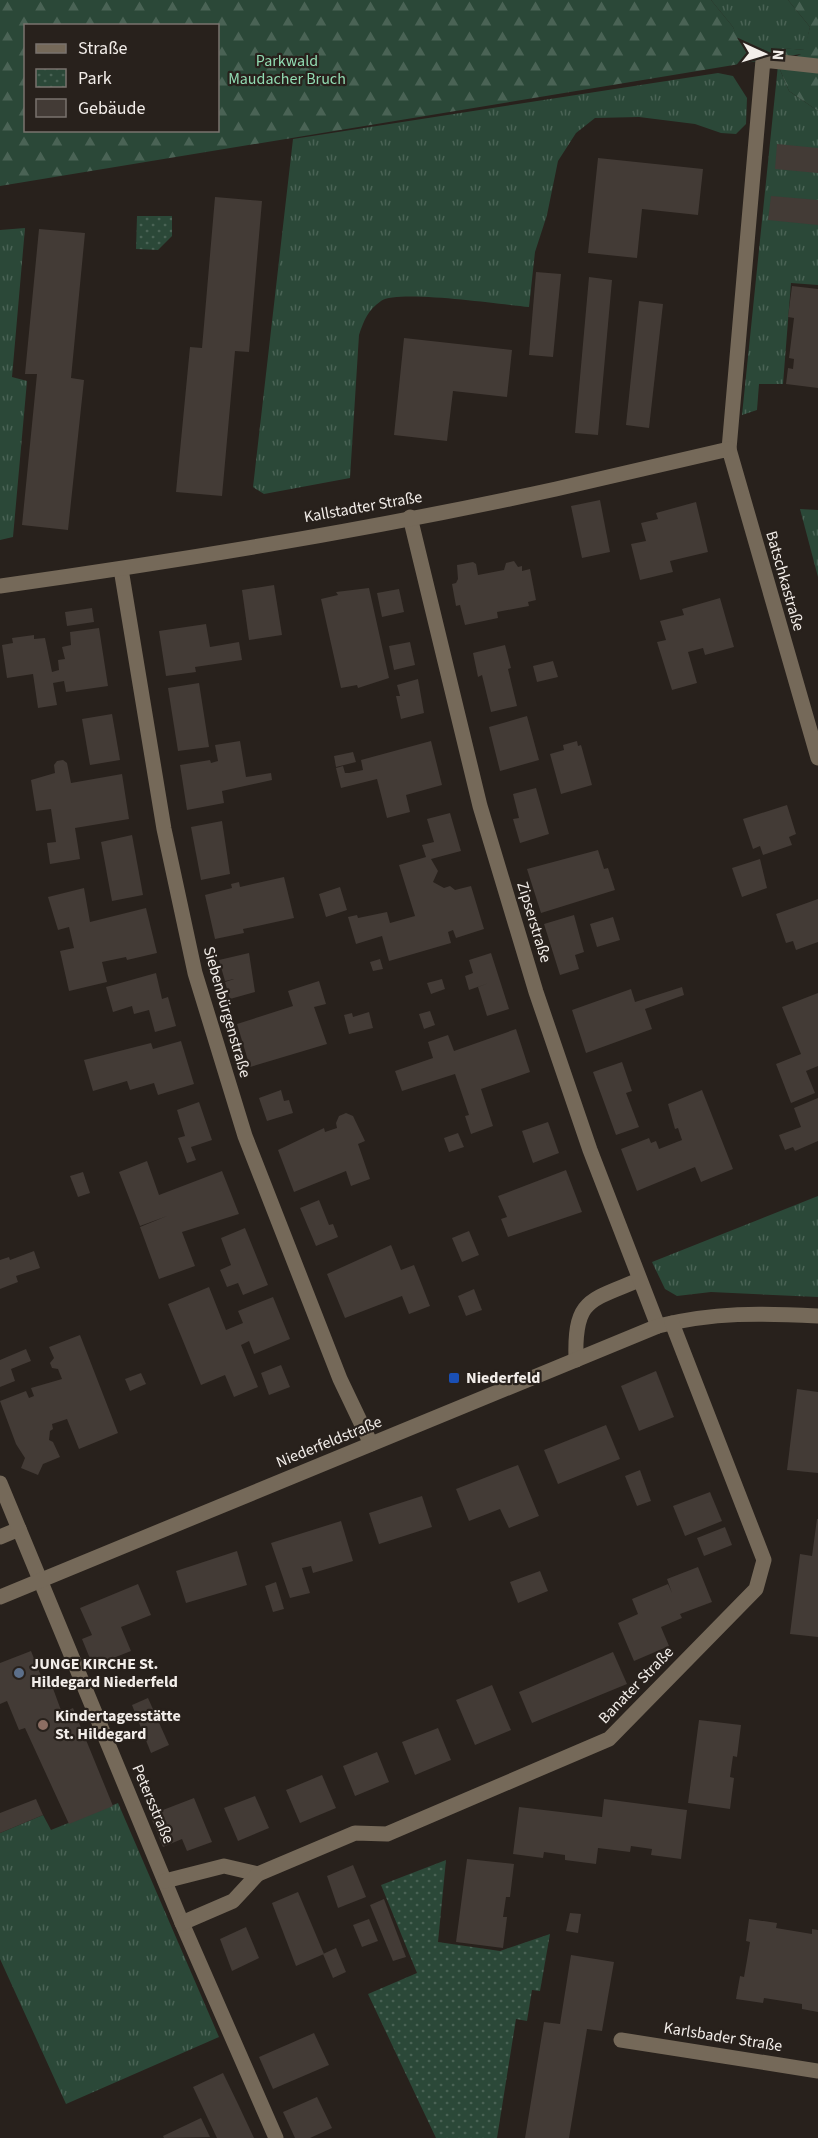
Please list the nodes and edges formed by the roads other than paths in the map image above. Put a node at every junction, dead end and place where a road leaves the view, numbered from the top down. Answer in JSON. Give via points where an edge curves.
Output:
{"nodes":[{"id":1,"x":818,"y":66,"type":"edge"},
{"id":2,"x":729,"y":448,"type":"junction"},
{"id":3,"x":410,"y":517,"type":"junction"},
{"id":4,"x":121,"y":569,"type":"junction"},
{"id":5,"x":0,"y":586,"type":"edge"},
{"id":6,"x":818,"y":758,"type":"edge"},
{"id":7,"x":639,"y":1280,"type":"junction"},
{"id":8,"x":818,"y":1316,"type":"edge"},
{"id":9,"x":665,"y":1324,"type":"junction"},
{"id":10,"x":576,"y":1360,"type":"junction"},
{"id":11,"x":371,"y":1444,"type":"junction"},
{"id":12,"x":0,"y":1483,"type":"edge"},
{"id":13,"x":19,"y":1529,"type":"junction"},
{"id":14,"x":0,"y":1537,"type":"edge"},
{"id":15,"x":40,"y":1581,"type":"junction"},
{"id":16,"x":0,"y":1597,"type":"edge"},
{"id":17,"x":258,"y":1874,"type":"junction"},
{"id":18,"x":165,"y":1881,"type":"junction"},
{"id":19,"x":182,"y":1923,"type":"junction"},
{"id":20,"x":621,"y":2040,"type":"dead end"},
{"id":21,"x":818,"y":2071,"type":"edge"},
{"id":22,"x":276,"y":2138,"type":"edge"}],
"edges":[{"from":1,"to":2,"type":"street","via":[[763,60]]},
{"from":2,"to":3,"type":"street","name":"Kallstadter Straße","via":[[555,489]]},
{"from":2,"to":6,"type":"street","name":"Batschkastraße"},
{"from":3,"to":4,"type":"street","name":"Kallstadter Straße"},
{"from":3,"to":7,"type":"street","name":"Zipserstraße","via":[[480,806],[540,1003]]},
{"from":4,"to":5,"type":"street","name":"Kallstadter Straße"},
{"from":4,"to":11,"type":"street","name":"Siebenbürgenstraße","via":[[164,830],[195,973],[249,1147],[336,1368]]},
{"from":7,"to":9,"type":"street","name":"Zipserstraße"},
{"from":7,"to":10,"type":"street","via":[[591,1300],[584,1307],[575,1331]]},
{"from":8,"to":9,"type":"street","via":[[748,1312],[711,1314]]},
{"from":9,"to":10,"type":"street","name":"Niederfeldstraße"},
{"from":9,"to":17,"type":"street","name":"Banater Straße","via":[[764,1560],[756,1589],[609,1739],[387,1834],[355,1833]]},
{"from":10,"to":11,"type":"street","name":"Niederfeldstraße"},
{"from":11,"to":15,"type":"street","name":"Niederfeldstraße"},
{"from":12,"to":13,"type":"street","name":"Petersstraße"},
{"from":13,"to":14,"type":"street"},
{"from":13,"to":15,"type":"street","name":"Petersstraße"},
{"from":15,"to":16,"type":"street","name":"Niederfeldstraße"},
{"from":15,"to":18,"type":"street","name":"Petersstraße"},
{"from":17,"to":18,"type":"street","via":[[224,1866]]},
{"from":17,"to":19,"type":"street","name":"Banater Straße","via":[[232,1901]]},
{"from":18,"to":19,"type":"street","name":"Petersstraße"},
{"from":19,"to":22,"type":"street","name":"Petersstraße"},
{"from":20,"to":21,"type":"street","name":"Karlsbader Straße"}]}
